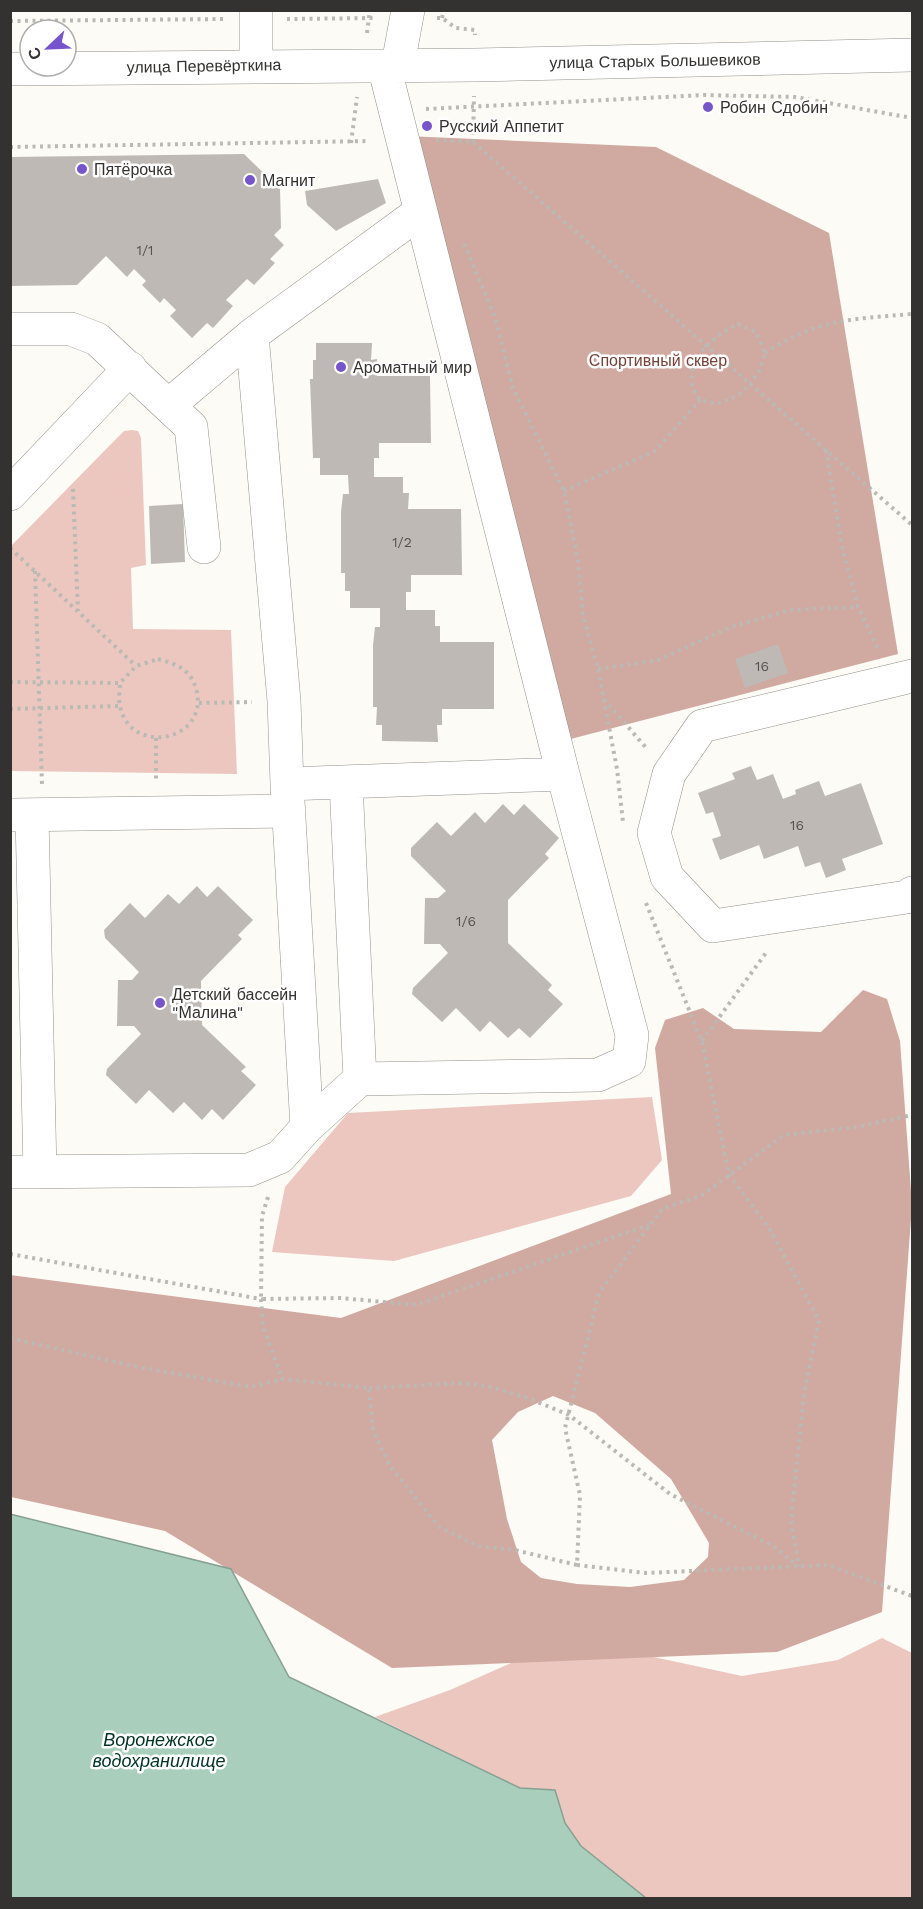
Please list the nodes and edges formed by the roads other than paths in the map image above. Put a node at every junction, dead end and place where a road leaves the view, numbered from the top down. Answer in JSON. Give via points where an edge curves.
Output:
{"nodes":[{"id":1,"x":256,"y":10,"type":"edge"},
{"id":2,"x":408,"y":10,"type":"edge"},
{"id":3,"x":912,"y":55,"type":"edge"},
{"id":4,"x":391,"y":65,"type":"junction"},
{"id":5,"x":256,"y":66,"type":"junction"},
{"id":6,"x":10,"y":69,"type":"edge"},
{"id":7,"x":420,"y":212,"type":"junction"},
{"id":8,"x":10,"y":329,"type":"edge"},
{"id":9,"x":252,"y":335,"type":"junction"},
{"id":10,"x":130,"y":369,"type":"junction"},
{"id":11,"x":169,"y":405,"type":"junction"},
{"id":12,"x":10,"y":494,"type":"edge"},
{"id":13,"x":204,"y":547,"type":"dead end"},
{"id":14,"x":903,"y":678,"type":"edge"},
{"id":15,"x":563,"y":774,"type":"junction"},
{"id":16,"x":346,"y":783,"type":"junction"},
{"id":17,"x":288,"y":797,"type":"junction"},
{"id":18,"x":29,"y":815,"type":"edge"},
{"id":19,"x":912,"y":893,"type":"edge"},
{"id":20,"x":360,"y":1079,"type":"junction"},
{"id":21,"x":307,"y":1127,"type":"junction"},
{"id":22,"x":25,"y":1172,"type":"edge"}],
"edges":[{"from":1,"to":5,"type":"street"},
{"from":2,"to":4,"type":"street"},
{"from":3,"to":4,"type":"street","name":"улица Старых Большевиков"},
{"from":4,"to":5,"type":"street","name":"улица Перевёрткина"},
{"from":4,"to":7,"type":"street"},
{"from":5,"to":6,"type":"street","name":"улица Перевёрткина"},
{"from":7,"to":9,"type":"street"},
{"from":7,"to":15,"type":"street"},
{"from":8,"to":10,"type":"street","via":[[71,329],[98,339]]},
{"from":9,"to":11,"type":"street"},
{"from":9,"to":17,"type":"street","via":[[284,701]]},
{"from":10,"to":11,"type":"street"},
{"from":10,"to":12,"type":"street"},
{"from":11,"to":13,"type":"street","via":[[191,427]]},
{"from":14,"to":19,"type":"street","via":[[702,726],[669,774],[654,833],[667,877],[713,926],[907,897]]},
{"from":15,"to":16,"type":"street"},
{"from":15,"to":20,"type":"street","via":[[632,1035],[629,1061],[598,1075]]},
{"from":16,"to":17,"type":"street"},
{"from":16,"to":20,"type":"street"},
{"from":17,"to":18,"type":"street","via":[[156,813]]},
{"from":17,"to":21,"type":"street"},
{"from":18,"to":22,"type":"street"},
{"from":20,"to":21,"type":"street"},
{"from":21,"to":22,"type":"street","via":[[279,1157],[249,1170]]}]}
